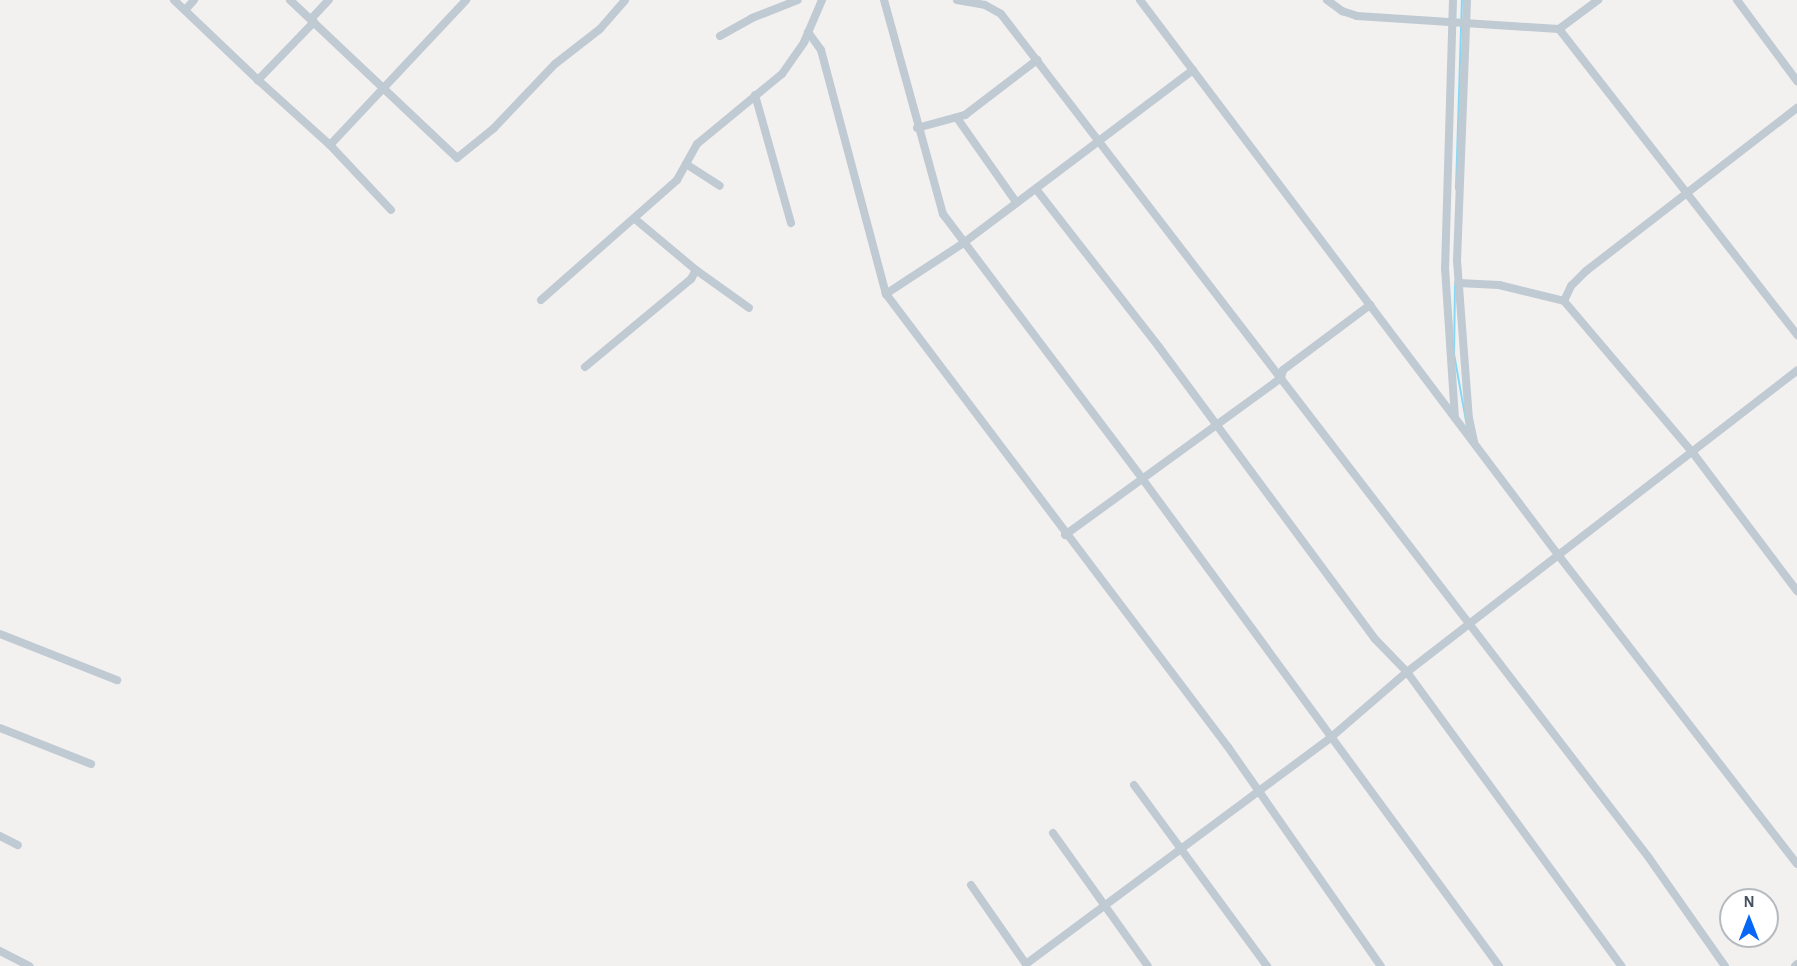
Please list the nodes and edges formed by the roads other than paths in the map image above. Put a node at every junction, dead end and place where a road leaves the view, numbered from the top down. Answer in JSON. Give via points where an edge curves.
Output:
{"nodes":[{"id":1,"x":174,"y":0,"type":"edge"},
{"id":2,"x":194,"y":0,"type":"edge"},
{"id":3,"x":290,"y":0,"type":"edge"},
{"id":4,"x":329,"y":0,"type":"edge"},
{"id":5,"x":466,"y":0,"type":"edge"},
{"id":6,"x":625,"y":0,"type":"edge"},
{"id":7,"x":798,"y":0,"type":"edge"},
{"id":8,"x":822,"y":0,"type":"edge"},
{"id":9,"x":884,"y":0,"type":"edge"},
{"id":10,"x":957,"y":0,"type":"edge"},
{"id":11,"x":1140,"y":0,"type":"edge"},
{"id":12,"x":1327,"y":0,"type":"edge"},
{"id":13,"x":1454,"y":0,"type":"edge"},
{"id":14,"x":1467,"y":0,"type":"edge"},
{"id":15,"x":1598,"y":0,"type":"edge"},
{"id":16,"x":1737,"y":0,"type":"edge"},
{"id":17,"x":186,"y":9,"type":"junction"},
{"id":18,"x":312,"y":21,"type":"junction"},
{"id":19,"x":1453,"y":21,"type":"junction"},
{"id":20,"x":1465,"y":21,"type":"junction"},
{"id":21,"x":1558,"y":29,"type":"junction"},
{"id":22,"x":808,"y":32,"type":"junction"},
{"id":23,"x":720,"y":36,"type":"dead end"},
{"id":24,"x":1037,"y":60,"type":"junction"},
{"id":25,"x":1193,"y":70,"type":"junction"},
{"id":26,"x":258,"y":80,"type":"junction"},
{"id":27,"x":1797,"y":81,"type":"edge"},
{"id":28,"x":384,"y":89,"type":"junction"},
{"id":29,"x":754,"y":95,"type":"junction"},
{"id":30,"x":1797,"y":108,"type":"edge"},
{"id":31,"x":957,"y":118,"type":"junction"},
{"id":32,"x":917,"y":128,"type":"junction"},
{"id":33,"x":1098,"y":141,"type":"junction"},
{"id":34,"x":330,"y":145,"type":"junction"},
{"id":35,"x":686,"y":164,"type":"junction"},
{"id":36,"x":720,"y":186,"type":"dead end"},
{"id":37,"x":1036,"y":189,"type":"junction"},
{"id":38,"x":1685,"y":193,"type":"junction"},
{"id":39,"x":1016,"y":202,"type":"junction"},
{"id":40,"x":391,"y":210,"type":"dead end"},
{"id":41,"x":635,"y":219,"type":"junction"},
{"id":42,"x":791,"y":223,"type":"dead end"},
{"id":43,"x":962,"y":244,"type":"junction"},
{"id":44,"x":696,"y":270,"type":"junction"},
{"id":45,"x":1458,"y":283,"type":"junction"},
{"id":46,"x":886,"y":294,"type":"junction"},
{"id":47,"x":541,"y":300,"type":"dead end"},
{"id":48,"x":1564,"y":301,"type":"junction"},
{"id":49,"x":1370,"y":305,"type":"junction"},
{"id":50,"x":749,"y":308,"type":"dead end"},
{"id":51,"x":1797,"y":335,"type":"edge"},
{"id":52,"x":585,"y":367,"type":"dead end"},
{"id":53,"x":1797,"y":371,"type":"edge"},
{"id":54,"x":1281,"y":378,"type":"junction"},
{"id":55,"x":1456,"y":419,"type":"junction"},
{"id":56,"x":1218,"y":425,"type":"junction"},
{"id":57,"x":1475,"y":444,"type":"junction"},
{"id":58,"x":1693,"y":453,"type":"junction"},
{"id":59,"x":1144,"y":481,"type":"junction"},
{"id":60,"x":1065,"y":535,"type":"junction"},
{"id":61,"x":1559,"y":556,"type":"junction"},
{"id":62,"x":1797,"y":591,"type":"edge"},
{"id":63,"x":1469,"y":625,"type":"junction"},
{"id":64,"x":0,"y":634,"type":"edge"},
{"id":65,"x":1407,"y":672,"type":"junction"},
{"id":66,"x":117,"y":681,"type":"dead end"},
{"id":67,"x":0,"y":728,"type":"edge"},
{"id":68,"x":1331,"y":734,"type":"junction"},
{"id":69,"x":91,"y":764,"type":"dead end"},
{"id":70,"x":1134,"y":785,"type":"dead end"},
{"id":71,"x":1258,"y":790,"type":"junction"},
{"id":72,"x":1053,"y":833,"type":"dead end"},
{"id":73,"x":0,"y":836,"type":"edge"},
{"id":74,"x":18,"y":844,"type":"dead end"},
{"id":75,"x":1182,"y":850,"type":"junction"},
{"id":76,"x":1797,"y":864,"type":"edge"},
{"id":77,"x":971,"y":885,"type":"dead end"},
{"id":78,"x":1106,"y":906,"type":"junction"},
{"id":79,"x":0,"y":951,"type":"edge"},
{"id":80,"x":1027,"y":965,"type":"edge"},
{"id":81,"x":29,"y":966,"type":"edge"},
{"id":82,"x":1148,"y":966,"type":"edge"},
{"id":83,"x":1267,"y":966,"type":"edge"},
{"id":84,"x":1381,"y":966,"type":"edge"},
{"id":85,"x":1499,"y":966,"type":"edge"},
{"id":86,"x":1621,"y":966,"type":"edge"},
{"id":87,"x":1725,"y":966,"type":"edge"}],
"edges":[{"from":1,"to":17,"type":"street"},
{"from":2,"to":17,"type":"street"},
{"from":3,"to":18,"type":"street"},
{"from":4,"to":18,"type":"street"},
{"from":5,"to":28,"type":"street"},
{"from":6,"to":28,"type":"street","via":[[600,29],[555,64],[494,128],[458,157]]},
{"from":7,"to":23,"type":"street"},
{"from":8,"to":22,"type":"street"},
{"from":9,"to":32,"type":"street"},
{"from":10,"to":24,"type":"street","via":[[995,9]]},
{"from":11,"to":25,"type":"street"},
{"from":12,"to":19,"type":"street","via":[[1350,15]]},
{"from":13,"to":19,"type":"street"},
{"from":14,"to":20,"type":"street"},
{"from":15,"to":21,"type":"street"},
{"from":16,"to":27,"type":"street"},
{"from":17,"to":26,"type":"street"},
{"from":18,"to":26,"type":"street"},
{"from":18,"to":28,"type":"street"},
{"from":19,"to":20,"type":"street"},
{"from":19,"to":55,"type":"street","via":[[1445,268]]},
{"from":20,"to":21,"type":"street"},
{"from":20,"to":45,"type":"street"},
{"from":21,"to":38,"type":"street"},
{"from":22,"to":29,"type":"street","via":[[782,74]]},
{"from":22,"to":46,"type":"street","via":[[821,50]]},
{"from":24,"to":31,"type":"street"},
{"from":24,"to":33,"type":"street"},
{"from":25,"to":33,"type":"street"},
{"from":25,"to":49,"type":"street"},
{"from":26,"to":34,"type":"street"},
{"from":28,"to":34,"type":"street"},
{"from":29,"to":35,"type":"street","via":[[697,144]]},
{"from":29,"to":42,"type":"street"},
{"from":30,"to":38,"type":"street"},
{"from":31,"to":32,"type":"street"},
{"from":31,"to":39,"type":"street"},
{"from":32,"to":43,"type":"street","via":[[940,208]]},
{"from":33,"to":37,"type":"street"},
{"from":33,"to":54,"type":"street"},
{"from":34,"to":40,"type":"street"},
{"from":35,"to":36,"type":"street"},
{"from":35,"to":41,"type":"street","via":[[677,180]]},
{"from":37,"to":39,"type":"street"},
{"from":37,"to":56,"type":"street"},
{"from":38,"to":48,"type":"street","via":[[1586,271],[1571,286]]},
{"from":38,"to":51,"type":"street"},
{"from":39,"to":43,"type":"street"},
{"from":41,"to":44,"type":"street"},
{"from":41,"to":47,"type":"street"},
{"from":43,"to":46,"type":"street"},
{"from":43,"to":59,"type":"street"},
{"from":44,"to":50,"type":"street"},
{"from":44,"to":52,"type":"street"},
{"from":45,"to":48,"type":"street","via":[[1499,285]]},
{"from":45,"to":57,"type":"street","via":[[1469,418]]},
{"from":46,"to":60,"type":"street"},
{"from":48,"to":58,"type":"street"},
{"from":49,"to":54,"type":"street","via":[[1283,370]]},
{"from":49,"to":55,"type":"street"},
{"from":53,"to":58,"type":"street"},
{"from":54,"to":56,"type":"street"},
{"from":54,"to":63,"type":"street"},
{"from":55,"to":57,"type":"street"},
{"from":56,"to":59,"type":"street"},
{"from":56,"to":65,"type":"street","via":[[1375,639]]},
{"from":57,"to":61,"type":"street"},
{"from":58,"to":61,"type":"street"},
{"from":58,"to":62,"type":"street"},
{"from":59,"to":60,"type":"street"},
{"from":59,"to":68,"type":"street"},
{"from":60,"to":71,"type":"street"},
{"from":61,"to":63,"type":"street"},
{"from":61,"to":76,"type":"street"},
{"from":63,"to":65,"type":"street"},
{"from":63,"to":87,"type":"street","via":[[1649,858]]},
{"from":64,"to":66,"type":"street"},
{"from":65,"to":68,"type":"street"},
{"from":65,"to":86,"type":"street"},
{"from":67,"to":69,"type":"street"},
{"from":68,"to":71,"type":"street"},
{"from":68,"to":85,"type":"street"},
{"from":70,"to":75,"type":"street"},
{"from":71,"to":75,"type":"street"},
{"from":71,"to":84,"type":"street"},
{"from":72,"to":78,"type":"street"},
{"from":73,"to":74,"type":"street"},
{"from":75,"to":78,"type":"street"},
{"from":75,"to":83,"type":"street"},
{"from":77,"to":80,"type":"street"},
{"from":78,"to":80,"type":"street"},
{"from":78,"to":82,"type":"street"},
{"from":79,"to":81,"type":"street"}]}
